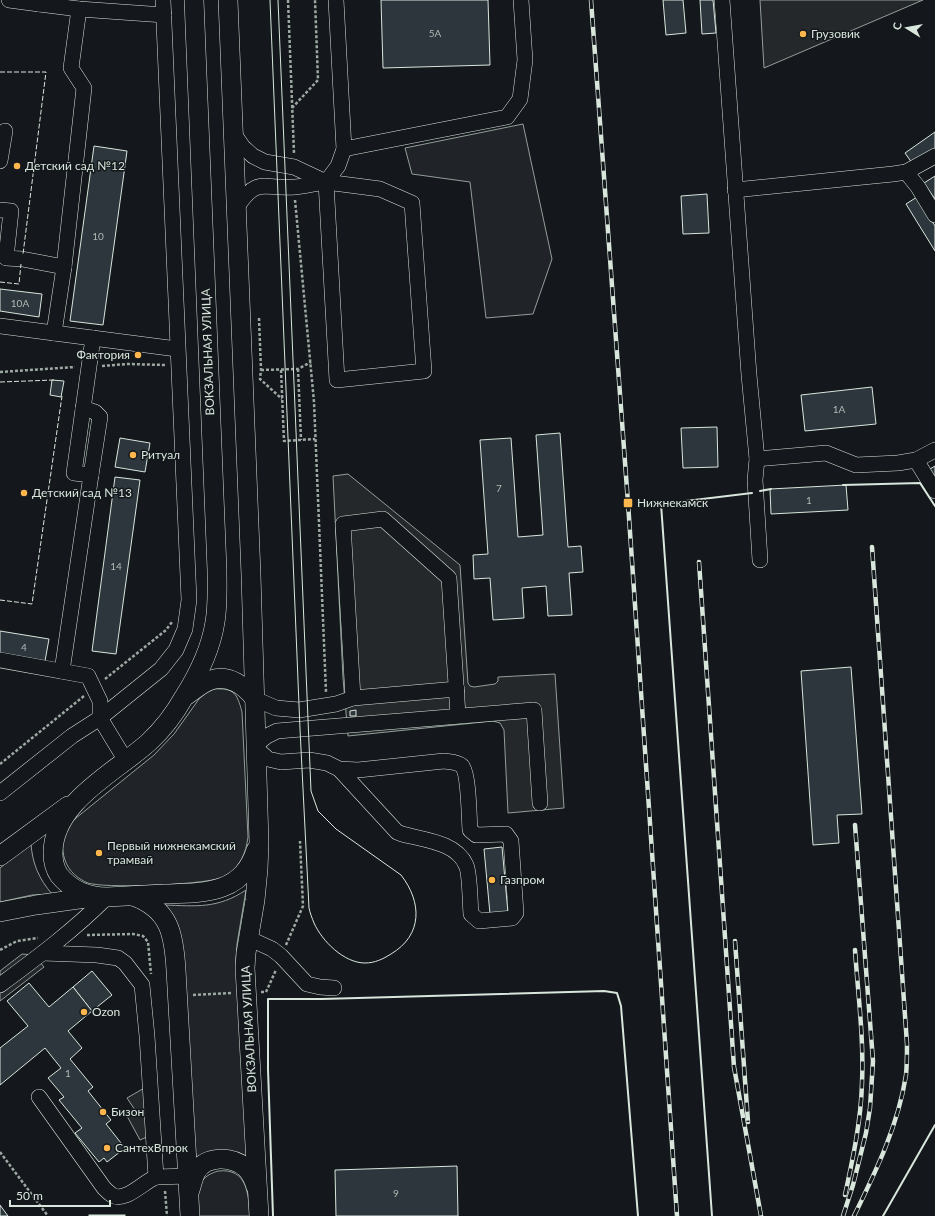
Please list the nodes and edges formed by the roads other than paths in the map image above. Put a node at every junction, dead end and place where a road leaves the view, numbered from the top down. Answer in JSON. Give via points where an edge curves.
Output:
{"nodes":[{"id":1,"x":9,"y":0,"type":"edge"},
{"id":2,"x":164,"y":0,"type":"edge"},
{"id":3,"x":194,"y":0,"type":"edge"},
{"id":4,"x":228,"y":0,"type":"edge"},
{"id":5,"x":336,"y":0,"type":"edge"},
{"id":6,"x":521,"y":0,"type":"edge"},
{"id":7,"x":722,"y":0,"type":"edge"},
{"id":8,"x":39,"y":2,"type":"edge"},
{"id":9,"x":79,"y":9,"type":"junction"},
{"id":10,"x":164,"y":15,"type":"junction"},
{"id":11,"x":5,"y":131,"type":"dead end"},
{"id":12,"x":234,"y":134,"type":"junction"},
{"id":13,"x":344,"y":149,"type":"junction"},
{"id":14,"x":935,"y":156,"type":"edge"},
{"id":15,"x":0,"y":161,"type":"edge"},
{"id":16,"x":906,"y":172,"type":"junction"},
{"id":17,"x":326,"y":182,"type":"junction"},
{"id":18,"x":736,"y":190,"type":"junction"},
{"id":19,"x":237,"y":207,"type":"junction"},
{"id":20,"x":0,"y":210,"type":"edge"},
{"id":21,"x":935,"y":215,"type":"edge"},
{"id":22,"x":64,"y":267,"type":"junction"},
{"id":23,"x":0,"y":326,"type":"edge"},
{"id":24,"x":54,"y":333,"type":"junction"},
{"id":25,"x":93,"y":338,"type":"junction"},
{"id":26,"x":178,"y":349,"type":"junction"},
{"id":27,"x":935,"y":450,"type":"edge"},
{"id":28,"x":757,"y":459,"type":"junction"},
{"id":29,"x":916,"y":460,"type":"junction"},
{"id":30,"x":935,"y":491,"type":"edge"},
{"id":31,"x":760,"y":560,"type":"dead end"},
{"id":32,"x":0,"y":660,"type":"edge"},
{"id":33,"x":62,"y":671,"type":"junction"},
{"id":34,"x":457,"y":689,"type":"junction"},
{"id":35,"x":184,"y":697,"type":"junction"},
{"id":36,"x":353,"y":698,"type":"junction"},
{"id":37,"x":255,"y":699,"type":"junction"},
{"id":38,"x":458,"y":715,"type":"junction"},
{"id":39,"x":100,"y":718,"type":"junction"},
{"id":40,"x":257,"y":747,"type":"junction"},
{"id":41,"x":126,"y":761,"type":"junction"},
{"id":42,"x":281,"y":762,"type":"junction"},
{"id":43,"x":339,"y":769,"type":"junction"},
{"id":44,"x":258,"y":784,"type":"junction"},
{"id":45,"x":2,"y":788,"type":"edge"},
{"id":46,"x":80,"y":797,"type":"junction"},
{"id":47,"x":540,"y":803,"type":"dead end"},
{"id":48,"x":259,"y":842,"type":"junction"},
{"id":49,"x":0,"y":856,"type":"edge"},
{"id":50,"x":131,"y":896,"type":"junction"},
{"id":51,"x":102,"y":897,"type":"junction"},
{"id":52,"x":0,"y":912,"type":"edge"},
{"id":53,"x":248,"y":938,"type":"junction"},
{"id":54,"x":43,"y":954,"type":"junction"},
{"id":55,"x":0,"y":985,"type":"edge"},
{"id":56,"x":334,"y":988,"type":"dead end"},
{"id":57,"x":39,"y":1097,"type":"dead end"},
{"id":58,"x":188,"y":1176,"type":"junction"},
{"id":59,"x":160,"y":1177,"type":"junction"},
{"id":60,"x":258,"y":1190,"type":"junction"},
{"id":61,"x":189,"y":1196,"type":"junction"},
{"id":62,"x":190,"y":1216,"type":"edge"},
{"id":63,"x":259,"y":1216,"type":"edge"}],
"edges":[{"from":1,"to":8,"type":"street"},
{"from":2,"to":10,"type":"street"},
{"from":3,"to":35,"type":"main road","name":"ВОКЗАЛЬНАЯ УЛИЦА","via":[[217,597],[210,642],[200,668]]},
{"from":4,"to":12,"type":"main road","name":"ВОКЗАЛЬНАЯ УЛИЦА"},
{"from":5,"to":13,"type":"street"},
{"from":6,"to":13,"type":"street","via":[[525,60],[520,100],[507,117]]},
{"from":7,"to":18,"type":"street"},
{"from":8,"to":9,"type":"street"},
{"from":9,"to":10,"type":"street"},
{"from":9,"to":22,"type":"street","via":[[71,68],[84,88]]},
{"from":10,"to":26,"type":"street"},
{"from":11,"to":15,"type":"street"},
{"from":12,"to":17,"type":"street","via":[[253,156],[266,162],[294,167]]},
{"from":12,"to":19,"type":"main road","name":"ВОКЗАЛЬНАЯ УЛИЦА"},
{"from":13,"to":17,"type":"street","via":[[338,166]]},
{"from":14,"to":16,"type":"street"},
{"from":16,"to":18,"type":"street"},
{"from":16,"to":21,"type":"street"},
{"from":17,"to":17,"type":"street","via":[[337,380],[424,371],[412,203],[380,189]]},
{"from":17,"to":19,"type":"street","via":[[295,187],[253,188]]},
{"from":18,"to":28,"type":"street"},
{"from":19,"to":37,"type":"main road","name":"ВОКЗАЛЬНАЯ УЛИЦА"},
{"from":20,"to":22,"type":"street","via":[[11,211],[6,258]]},
{"from":22,"to":24,"type":"street"},
{"from":23,"to":24,"type":"street"},
{"from":24,"to":25,"type":"street"},
{"from":25,"to":26,"type":"street"},
{"from":25,"to":33,"type":"street","via":[[74,473],[91,475]]},
{"from":26,"to":39,"type":"street","via":[[189,600],[185,629],[176,650],[161,670]]},
{"from":27,"to":29,"type":"street"},
{"from":28,"to":29,"type":"street","via":[[826,453],[856,465],[898,464]]},
{"from":28,"to":31,"type":"street","via":[[755,480]]},
{"from":29,"to":30,"type":"street"},
{"from":32,"to":33,"type":"street"},
{"from":33,"to":39,"type":"street","via":[[88,676],[100,701]]},
{"from":34,"to":36,"type":"street"},
{"from":34,"to":36,"type":"street","via":[[449,578],[383,519],[343,524]]},
{"from":34,"to":38,"type":"street"},
{"from":35,"to":37,"type":"main road","name":"ВОКЗАЛЬНАЯ УЛИЦА","via":[[201,684],[222,678],[240,683]]},
{"from":35,"to":41,"type":"main road","name":"ВОКЗАЛЬНАЯ УЛИЦА","via":[[149,742]]},
{"from":36,"to":37,"type":"street","via":[[327,706],[300,710],[284,710]]},
{"from":37,"to":40,"type":"main road","name":"ВОКЗАЛЬНАЯ УЛИЦА"},
{"from":38,"to":40,"type":"street","via":[[277,731],[267,736]]},
{"from":38,"to":47,"type":"street","via":[[534,710]]},
{"from":39,"to":41,"type":"street"},
{"from":39,"to":45,"type":"street"},
{"from":40,"to":42,"type":"street","via":[[268,759]]},
{"from":40,"to":44,"type":"main road","name":"ВОКЗАЛЬНАЯ УЛИЦА"},
{"from":41,"to":46,"type":"main road","name":"ВОКЗАЛЬНАЯ УЛИЦА"},
{"from":42,"to":43,"type":"street","via":[[309,760],[327,763]]},
{"from":42,"to":44,"type":"street","via":[[269,765]]},
{"from":43,"to":43,"type":"street","via":[[397,832],[442,844],[457,852],[467,866],[471,914],[479,922],[512,918],[516,913],[511,841],[506,834],[476,835],[470,830],[463,767],[456,762],[444,761],[358,770]]},
{"from":44,"to":48,"type":"main road","name":"ВОКЗАЛЬНАЯ УЛИЦА"},
{"from":46,"to":49,"type":"main road"},
{"from":46,"to":51,"type":"main road","name":"ВОКЗАЛЬНАЯ УЛИЦА","via":[[56,832],[53,844],[56,872],[64,882],[78,891]]},
{"from":48,"to":50,"type":"main road","name":"ВОКЗАЛЬНАЯ УЛИЦА","via":[[246,872],[225,887],[196,893]]},
{"from":48,"to":53,"type":"main road","name":"ВОКЗАЛЬНАЯ УЛИЦА","via":[[255,900]]},
{"from":50,"to":51,"type":"main road","name":"ВОКЗАЛЬНАЯ УЛИЦА"},
{"from":50,"to":58,"type":"main road","name":"ВОКЗАЛЬНАЯ УЛИЦА","via":[[155,908],[168,925],[173,937]]},
{"from":51,"to":52,"type":"main road"},
{"from":51,"to":54,"type":"street"},
{"from":53,"to":56,"type":"street","via":[[281,956],[307,984]]},
{"from":53,"to":60,"type":"main road","name":"ВОКЗАЛЬНАЯ УЛИЦА","via":[[245,968]]},
{"from":54,"to":55,"type":"street"},
{"from":54,"to":59,"type":"street","via":[[118,958],[142,985]]},
{"from":57,"to":59,"type":"street","via":[[104,1188],[112,1195],[127,1195],[149,1180]]},
{"from":58,"to":59,"type":"street"},
{"from":58,"to":61,"type":"main road","name":"ВОКЗАЛЬНАЯ УЛИЦА"},
{"from":60,"to":61,"type":"main road","via":[[247,1168],[231,1160],[220,1159],[209,1161],[200,1168]]},
{"from":60,"to":63,"type":"main road","name":"ВОКЗАЛЬНАЯ УЛИЦА"},
{"from":61,"to":62,"type":"main road","name":"ВОКЗАЛЬНАЯ УЛИЦА"}]}
